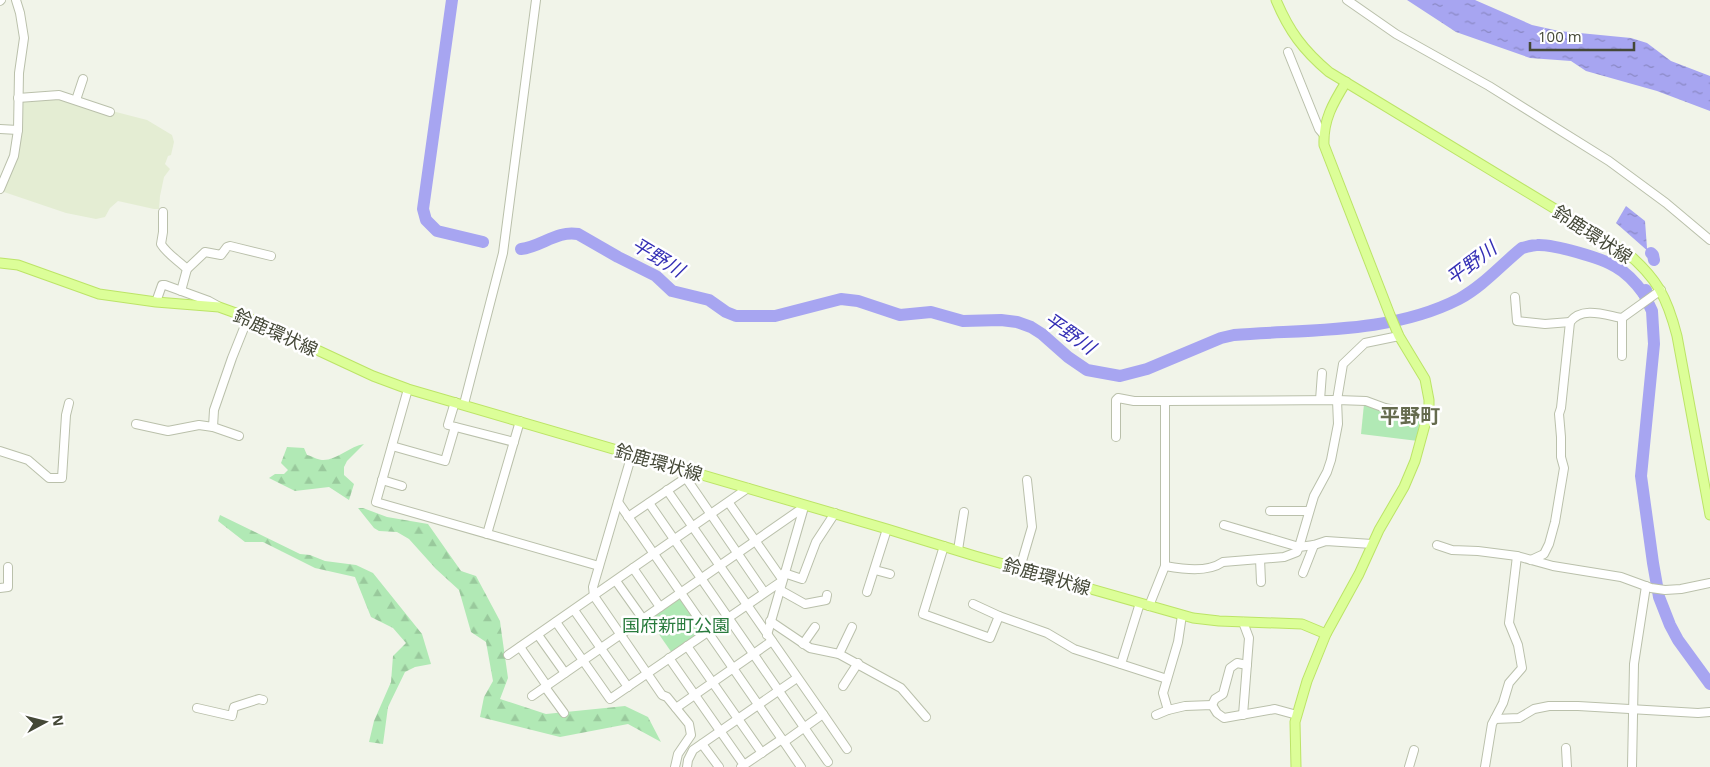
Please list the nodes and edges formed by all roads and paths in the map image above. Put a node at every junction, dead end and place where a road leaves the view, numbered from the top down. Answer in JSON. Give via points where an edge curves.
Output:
{"nodes":[{"id":1,"x":16,"y":0,"type":"edge"},
{"id":2,"x":536,"y":0,"type":"edge"},
{"id":3,"x":1276,"y":0,"type":"edge"},
{"id":4,"x":1347,"y":0,"type":"edge"},
{"id":5,"x":1288,"y":52,"type":"dead end"},
{"id":6,"x":83,"y":79,"type":"dead end"},
{"id":7,"x":1346,"y":82,"type":"junction"},
{"id":8,"x":18,"y":98,"type":"junction"},
{"id":9,"x":76,"y":100,"type":"junction"},
{"id":10,"x":110,"y":112,"type":"dead end"},
{"id":11,"x":0,"y":129,"type":"edge"},
{"id":12,"x":18,"y":130,"type":"junction"},
{"id":13,"x":1324,"y":134,"type":"junction"},
{"id":14,"x":0,"y":189,"type":"edge"},
{"id":15,"x":163,"y":212,"type":"dead end"},
{"id":16,"x":1710,"y":240,"type":"edge"},
{"id":17,"x":271,"y":256,"type":"dead end"},
{"id":18,"x":0,"y":263,"type":"edge"},
{"id":19,"x":187,"y":269,"type":"junction"},
{"id":20,"x":181,"y":291,"type":"junction"},
{"id":21,"x":1657,"y":293,"type":"junction"},
{"id":22,"x":1515,"y":297,"type":"dead end"},
{"id":23,"x":156,"y":302,"type":"junction"},
{"id":24,"x":219,"y":307,"type":"junction"},
{"id":25,"x":248,"y":318,"type":"junction"},
{"id":26,"x":1622,"y":318,"type":"junction"},
{"id":27,"x":1570,"y":322,"type":"junction"},
{"id":28,"x":1399,"y":336,"type":"junction"},
{"id":29,"x":1622,"y":356,"type":"dead end"},
{"id":30,"x":1322,"y":373,"type":"dead end"},
{"id":31,"x":408,"y":389,"type":"junction"},
{"id":32,"x":1320,"y":400,"type":"junction"},
{"id":33,"x":1337,"y":400,"type":"junction"},
{"id":34,"x":1166,"y":401,"type":"junction"},
{"id":35,"x":69,"y":403,"type":"dead end"},
{"id":36,"x":459,"y":403,"type":"junction"},
{"id":37,"x":1428,"y":411,"type":"junction"},
{"id":38,"x":520,"y":421,"type":"junction"},
{"id":39,"x":136,"y":424,"type":"dead end"},
{"id":40,"x":213,"y":427,"type":"junction"},
{"id":41,"x":455,"y":427,"type":"junction"},
{"id":42,"x":239,"y":436,"type":"dead end"},
{"id":43,"x":1116,"y":437,"type":"dead end"},
{"id":44,"x":514,"y":442,"type":"junction"},
{"id":45,"x":392,"y":446,"type":"junction"},
{"id":46,"x":0,"y":451,"type":"edge"},
{"id":47,"x":632,"y":454,"type":"junction"},
{"id":48,"x":689,"y":475,"type":"junction"},
{"id":49,"x":382,"y":480,"type":"junction"},
{"id":50,"x":1027,"y":480,"type":"dead end"},
{"id":51,"x":402,"y":486,"type":"dead end"},
{"id":52,"x":748,"y":488,"type":"junction"},
{"id":53,"x":667,"y":490,"type":"junction"},
{"id":54,"x":618,"y":502,"type":"junction"},
{"id":55,"x":649,"y":503,"type":"junction"},
{"id":56,"x":729,"y":503,"type":"junction"},
{"id":57,"x":805,"y":506,"type":"junction"},
{"id":58,"x":1270,"y":511,"type":"dead end"},
{"id":59,"x":1309,"y":511,"type":"junction"},
{"id":60,"x":964,"y":512,"type":"dead end"},
{"id":61,"x":835,"y":513,"type":"junction"},
{"id":62,"x":711,"y":515,"type":"junction"},
{"id":63,"x":1710,"y":515,"type":"edge"},
{"id":64,"x":628,"y":518,"type":"junction"},
{"id":65,"x":1224,"y":525,"type":"dead end"},
{"id":66,"x":693,"y":527,"type":"junction"},
{"id":67,"x":887,"y":529,"type":"junction"},
{"id":68,"x":487,"y":534,"type":"junction"},
{"id":69,"x":674,"y":540,"type":"junction"},
{"id":70,"x":755,"y":541,"type":"junction"},
{"id":71,"x":1372,"y":544,"type":"junction"},
{"id":72,"x":1314,"y":545,"type":"junction"},
{"id":73,"x":944,"y":546,"type":"junction"},
{"id":74,"x":1437,"y":546,"type":"dead end"},
{"id":75,"x":1299,"y":547,"type":"junction"},
{"id":76,"x":958,"y":550,"type":"junction"},
{"id":77,"x":653,"y":554,"type":"junction"},
{"id":78,"x":738,"y":554,"type":"junction"},
{"id":79,"x":1516,"y":556,"type":"junction"},
{"id":80,"x":1260,"y":559,"type":"junction"},
{"id":81,"x":1531,"y":560,"type":"junction"},
{"id":82,"x":599,"y":566,"type":"junction"},
{"id":83,"x":720,"y":566,"type":"junction"},
{"id":84,"x":1165,"y":566,"type":"junction"},
{"id":85,"x":8,"y":567,"type":"dead end"},
{"id":86,"x":633,"y":568,"type":"junction"},
{"id":87,"x":1020,"y":568,"type":"junction"},
{"id":88,"x":875,"y":570,"type":"junction"},
{"id":89,"x":1303,"y":573,"type":"dead end"},
{"id":90,"x":890,"y":574,"type":"dead end"},
{"id":91,"x":783,"y":578,"type":"junction"},
{"id":92,"x":702,"y":579,"type":"junction"},
{"id":93,"x":616,"y":581,"type":"junction"},
{"id":94,"x":1260,"y":582,"type":"dead end"},
{"id":95,"x":1710,"y":583,"type":"edge"},
{"id":96,"x":1649,"y":587,"type":"junction"},
{"id":97,"x":0,"y":588,"type":"edge"},
{"id":98,"x":780,"y":590,"type":"junction"},
{"id":99,"x":764,"y":592,"type":"junction"},
{"id":100,"x":867,"y":592,"type":"dead end"},
{"id":101,"x":680,"y":593,"type":"junction"},
{"id":102,"x":594,"y":596,"type":"junction"},
{"id":103,"x":827,"y":596,"type":"dead end"},
{"id":104,"x":1140,"y":603,"type":"junction"},
{"id":105,"x":973,"y":604,"type":"dead end"},
{"id":106,"x":747,"y":605,"type":"junction"},
{"id":107,"x":1150,"y":606,"type":"junction"},
{"id":108,"x":660,"y":607,"type":"junction"},
{"id":109,"x":574,"y":610,"type":"junction"},
{"id":110,"x":1182,"y":615,"type":"junction"},
{"id":111,"x":999,"y":616,"type":"junction"},
{"id":112,"x":729,"y":617,"type":"junction"},
{"id":113,"x":642,"y":620,"type":"junction"},
{"id":114,"x":770,"y":621,"type":"junction"},
{"id":115,"x":556,"y":622,"type":"junction"},
{"id":116,"x":1243,"y":622,"type":"junction"},
{"id":117,"x":814,"y":627,"type":"dead end"},
{"id":118,"x":852,"y":627,"type":"dead end"},
{"id":119,"x":707,"y":632,"type":"junction"},
{"id":120,"x":621,"y":634,"type":"junction"},
{"id":121,"x":1326,"y":634,"type":"junction"},
{"id":122,"x":538,"y":635,"type":"junction"},
{"id":123,"x":770,"y":638,"type":"junction"},
{"id":124,"x":803,"y":644,"type":"junction"},
{"id":125,"x":687,"y":646,"type":"junction"},
{"id":126,"x":520,"y":647,"type":"junction"},
{"id":127,"x":601,"y":648,"type":"junction"},
{"id":128,"x":754,"y":654,"type":"junction"},
{"id":129,"x":839,"y":654,"type":"junction"},
{"id":130,"x":508,"y":655,"type":"dead end"},
{"id":131,"x":669,"y":658,"type":"junction"},
{"id":132,"x":583,"y":660,"type":"junction"},
{"id":133,"x":858,"y":663,"type":"junction"},
{"id":134,"x":1121,"y":664,"type":"junction"},
{"id":135,"x":1247,"y":665,"type":"junction"},
{"id":136,"x":733,"y":668,"type":"junction"},
{"id":137,"x":565,"y":673,"type":"junction"},
{"id":138,"x":648,"y":673,"type":"junction"},
{"id":139,"x":797,"y":678,"type":"junction"},
{"id":140,"x":1167,"y":679,"type":"junction"},
{"id":141,"x":713,"y":682,"type":"junction"},
{"id":142,"x":546,"y":686,"type":"junction"},
{"id":143,"x":843,"y":686,"type":"dead end"},
{"id":144,"x":628,"y":687,"type":"junction"},
{"id":145,"x":779,"y":691,"type":"junction"},
{"id":146,"x":695,"y":695,"type":"junction"},
{"id":147,"x":532,"y":696,"type":"dead end"},
{"id":148,"x":263,"y":700,"type":"dead end"},
{"id":149,"x":1212,"y":705,"type":"junction"},
{"id":150,"x":758,"y":706,"type":"junction"},
{"id":151,"x":197,"y":708,"type":"dead end"},
{"id":152,"x":676,"y":708,"type":"junction"},
{"id":153,"x":1633,"y":709,"type":"junction"},
{"id":154,"x":1168,"y":710,"type":"junction"},
{"id":155,"x":1710,"y":712,"type":"edge"},
{"id":156,"x":564,"y":713,"type":"dead end"},
{"id":157,"x":823,"y":714,"type":"junction"},
{"id":158,"x":1156,"y":715,"type":"dead end"},
{"id":159,"x":1243,"y":715,"type":"junction"},
{"id":160,"x":1297,"y":715,"type":"junction"},
{"id":161,"x":926,"y":717,"type":"dead end"},
{"id":162,"x":1495,"y":718,"type":"junction"},
{"id":163,"x":738,"y":719,"type":"junction"},
{"id":164,"x":804,"y":727,"type":"junction"},
{"id":165,"x":720,"y":731,"type":"junction"},
{"id":166,"x":783,"y":740,"type":"junction"},
{"id":167,"x":702,"y":744,"type":"junction"},
{"id":168,"x":847,"y":748,"type":"dead end"},
{"id":169,"x":1566,"y":748,"type":"dead end"},
{"id":170,"x":1414,"y":750,"type":"dead end"},
{"id":171,"x":762,"y":753,"type":"junction"},
{"id":172,"x":828,"y":762,"type":"dead end"},
{"id":173,"x":743,"y":766,"type":"edge"},
{"id":174,"x":675,"y":767,"type":"edge"},
{"id":175,"x":687,"y":767,"type":"edge"},
{"id":176,"x":718,"y":767,"type":"edge"},
{"id":177,"x":801,"y":767,"type":"edge"},
{"id":178,"x":1296,"y":767,"type":"edge"},
{"id":179,"x":1409,"y":767,"type":"edge"},
{"id":180,"x":1485,"y":767,"type":"edge"},
{"id":181,"x":1567,"y":767,"type":"edge"},
{"id":182,"x":1632,"y":767,"type":"edge"}],
"edges":[{"from":1,"to":8,"type":"street","via":[[24,38]]},
{"from":2,"to":36,"type":"street","via":[[502,253]]},
{"from":3,"to":7,"type":"main road","name":"鈴鹿環状線","via":[[1297,40],[1317,62]]},
{"from":4,"to":16,"type":"street","via":[[1396,34],[1489,86],[1609,160]]},
{"from":5,"to":13,"type":"street","via":[[1319,129]]},
{"from":6,"to":9,"type":"street"},
{"from":7,"to":13,"type":"main road","via":[[1328,115]]},
{"from":7,"to":21,"type":"main road","name":"鈴鹿環状線","via":[[1626,252],[1654,279]]},
{"from":8,"to":9,"type":"street","via":[[60,95]]},
{"from":8,"to":12,"type":"street"},
{"from":9,"to":10,"type":"street"},
{"from":11,"to":12,"type":"street"},
{"from":12,"to":14,"type":"street","via":[[14,156]]},
{"from":13,"to":28,"type":"main road","via":[[1324,145]]},
{"from":15,"to":19,"type":"street","via":[[161,244]]},
{"from":17,"to":19,"type":"street","via":[[230,246],[221,255],[205,252]]},
{"from":18,"to":23,"type":"main road","name":"鈴鹿環状線","via":[[18,265],[99,294]]},
{"from":19,"to":20,"type":"street"},
{"from":20,"to":23,"type":"street","via":[[162,285]]},
{"from":20,"to":24,"type":"street"},
{"from":21,"to":26,"type":"street"},
{"from":21,"to":63,"type":"main road","name":"鈴鹿環状線","via":[[1671,313]]},
{"from":22,"to":27,"type":"street","via":[[1516,321]]},
{"from":23,"to":24,"type":"main road","name":"鈴鹿環状線"},
{"from":24,"to":25,"type":"main road","name":"鈴鹿環状線"},
{"from":25,"to":31,"type":"main road","name":"鈴鹿環状線"},
{"from":25,"to":40,"type":"street","via":[[214,410]]},
{"from":26,"to":27,"type":"street","via":[[1588,312],[1577,315]]},
{"from":26,"to":29,"type":"street"},
{"from":27,"to":81,"type":"street","via":[[1559,414],[1564,468],[1560,494],[1549,544],[1544,554]]},
{"from":28,"to":33,"type":"street","via":[[1365,344],[1343,364]]},
{"from":28,"to":37,"type":"main road","via":[[1425,379]]},
{"from":30,"to":32,"type":"street"},
{"from":31,"to":36,"type":"main road","name":"鈴鹿環状線"},
{"from":31,"to":45,"type":"street"},
{"from":32,"to":33,"type":"street"},
{"from":32,"to":34,"type":"street"},
{"from":33,"to":37,"type":"street","via":[[1366,401],[1394,410]]},
{"from":33,"to":59,"type":"street","via":[[1338,424],[1328,472]]},
{"from":34,"to":43,"type":"street","via":[[1118,398]]},
{"from":34,"to":84,"type":"street"},
{"from":35,"to":46,"type":"street","via":[[62,478],[49,478],[28,460]]},
{"from":36,"to":38,"type":"main road","name":"鈴鹿環状線"},
{"from":36,"to":41,"type":"street","via":[[448,425]]},
{"from":37,"to":71,"type":"main road","via":[[1404,487]]},
{"from":38,"to":44,"type":"street"},
{"from":38,"to":47,"type":"main road","name":"鈴鹿環状線"},
{"from":39,"to":40,"type":"street","via":[[168,431],[199,425]]},
{"from":40,"to":42,"type":"street"},
{"from":41,"to":44,"type":"street"},
{"from":41,"to":45,"type":"street","via":[[445,461]]},
{"from":44,"to":68,"type":"street"},
{"from":45,"to":49,"type":"street"},
{"from":47,"to":48,"type":"main road","name":"鈴鹿環状線"},
{"from":47,"to":54,"type":"street"},
{"from":48,"to":52,"type":"main road","name":"鈴鹿環状線"},
{"from":48,"to":53,"type":"street"},
{"from":48,"to":62,"type":"street"},
{"from":49,"to":51,"type":"street"},
{"from":49,"to":68,"type":"street","via":[[376,502]]},
{"from":50,"to":87,"type":"street","via":[[1032,527]]},
{"from":52,"to":56,"type":"street"},
{"from":52,"to":57,"type":"main road","name":"鈴鹿環状線"},
{"from":53,"to":55,"type":"street"},
{"from":53,"to":66,"type":"street"},
{"from":54,"to":64,"type":"street"},
{"from":54,"to":82,"type":"street"},
{"from":55,"to":64,"type":"street"},
{"from":55,"to":69,"type":"street"},
{"from":56,"to":62,"type":"street"},
{"from":56,"to":70,"type":"street"},
{"from":57,"to":61,"type":"main road","name":"鈴鹿環状線"},
{"from":57,"to":70,"type":"street"},
{"from":57,"to":91,"type":"street"},
{"from":58,"to":59,"type":"street"},
{"from":59,"to":75,"type":"street"},
{"from":60,"to":76,"type":"street"},
{"from":61,"to":67,"type":"main road","name":"鈴鹿環状線"},
{"from":61,"to":91,"type":"street","via":[[816,542],[802,579]]},
{"from":62,"to":66,"type":"street"},
{"from":62,"to":78,"type":"street"},
{"from":64,"to":77,"type":"street"},
{"from":65,"to":75,"type":"street"},
{"from":66,"to":69,"type":"street"},
{"from":66,"to":83,"type":"street"},
{"from":67,"to":73,"type":"main road","name":"鈴鹿環状線"},
{"from":67,"to":88,"type":"street"},
{"from":68,"to":82,"type":"street"},
{"from":69,"to":77,"type":"street"},
{"from":69,"to":92,"type":"street"},
{"from":70,"to":78,"type":"street"},
{"from":70,"to":91,"type":"street"},
{"from":71,"to":72,"type":"street","via":[[1326,541]]},
{"from":71,"to":121,"type":"main road"},
{"from":72,"to":75,"type":"street"},
{"from":72,"to":89,"type":"street"},
{"from":73,"to":76,"type":"main road","name":"鈴鹿環状線"},
{"from":73,"to":111,"type":"street","via":[[923,614],[990,638]]},
{"from":74,"to":79,"type":"street"},
{"from":75,"to":80,"type":"street","via":[[1297,552],[1284,558]]},
{"from":76,"to":87,"type":"main road","name":"鈴鹿環状線"},
{"from":77,"to":86,"type":"street"},
{"from":77,"to":101,"type":"street"},
{"from":78,"to":83,"type":"street"},
{"from":78,"to":99,"type":"street"},
{"from":79,"to":81,"type":"street"},
{"from":79,"to":162,"type":"street","via":[[1509,624],[1518,645],[1522,668],[1509,684]]},
{"from":80,"to":84,"type":"street","via":[[1223,562],[1205,568]]},
{"from":80,"to":94,"type":"street"},
{"from":81,"to":96,"type":"street","via":[[1621,577]]},
{"from":82,"to":102,"type":"street"},
{"from":83,"to":92,"type":"street"},
{"from":83,"to":106,"type":"street"},
{"from":84,"to":107,"type":"street"},
{"from":85,"to":97,"type":"street","via":[[8,587]]},
{"from":86,"to":93,"type":"street"},
{"from":86,"to":108,"type":"street"},
{"from":87,"to":104,"type":"main road","name":"鈴鹿環状線"},
{"from":88,"to":90,"type":"street"},
{"from":88,"to":100,"type":"street"},
{"from":91,"to":98,"type":"street"},
{"from":91,"to":99,"type":"street"},
{"from":92,"to":101,"type":"street"},
{"from":92,"to":112,"type":"street"},
{"from":93,"to":102,"type":"street"},
{"from":93,"to":113,"type":"street"},
{"from":95,"to":96,"type":"street","via":[[1681,589]]},
{"from":96,"to":153,"type":"street","via":[[1636,649]]},
{"from":98,"to":103,"type":"street","via":[[805,604],[826,600]]},
{"from":98,"to":114,"type":"street"},
{"from":99,"to":106,"type":"street"},
{"from":101,"to":108,"type":"street"},
{"from":101,"to":119,"type":"street"},
{"from":102,"to":109,"type":"street"},
{"from":102,"to":120,"type":"street"},
{"from":104,"to":107,"type":"main road","name":"鈴鹿環状線"},
{"from":104,"to":134,"type":"street"},
{"from":105,"to":111,"type":"street"},
{"from":106,"to":112,"type":"street"},
{"from":106,"to":123,"type":"street"},
{"from":107,"to":110,"type":"main road","name":"鈴鹿環状線"},
{"from":108,"to":113,"type":"street"},
{"from":109,"to":115,"type":"street"},
{"from":109,"to":127,"type":"street"},
{"from":110,"to":116,"type":"main road","name":"鈴鹿環状線"},
{"from":110,"to":140,"type":"street"},
{"from":111,"to":134,"type":"street","via":[[1047,633],[1074,650]]},
{"from":112,"to":119,"type":"street"},
{"from":112,"to":128,"type":"street"},
{"from":113,"to":120,"type":"street"},
{"from":114,"to":123,"type":"street"},
{"from":114,"to":124,"type":"street"},
{"from":115,"to":122,"type":"street"},
{"from":115,"to":132,"type":"street"},
{"from":116,"to":121,"type":"main road","name":"鈴鹿環状線","via":[[1302,624]]},
{"from":116,"to":135,"type":"street","via":[[1250,637]]},
{"from":117,"to":124,"type":"street"},
{"from":118,"to":129,"type":"street"},
{"from":119,"to":125,"type":"street"},
{"from":119,"to":136,"type":"street"},
{"from":120,"to":127,"type":"street"},
{"from":120,"to":138,"type":"street"},
{"from":121,"to":160,"type":"main road"},
{"from":122,"to":126,"type":"street"},
{"from":122,"to":137,"type":"street"},
{"from":123,"to":128,"type":"street"},
{"from":123,"to":139,"type":"street"},
{"from":124,"to":129,"type":"street"},
{"from":125,"to":131,"type":"street"},
{"from":125,"to":141,"type":"street"},
{"from":126,"to":130,"type":"street"},
{"from":126,"to":142,"type":"street"},
{"from":127,"to":132,"type":"street"},
{"from":127,"to":144,"type":"street"},
{"from":128,"to":136,"type":"street"},
{"from":128,"to":145,"type":"street"},
{"from":129,"to":133,"type":"street"},
{"from":131,"to":138,"type":"street"},
{"from":131,"to":146,"type":"street"},
{"from":132,"to":137,"type":"street"},
{"from":132,"to":144,"type":"street","via":[[610,699]]},
{"from":133,"to":143,"type":"street"},
{"from":133,"to":161,"type":"street","via":[[901,688]]},
{"from":134,"to":140,"type":"street"},
{"from":135,"to":149,"type":"street","via":[[1237,663],[1230,668],[1223,694]]},
{"from":135,"to":159,"type":"street"},
{"from":136,"to":141,"type":"street"},
{"from":136,"to":150,"type":"street"},
{"from":137,"to":142,"type":"street"},
{"from":138,"to":144,"type":"street"},
{"from":138,"to":152,"type":"street"},
{"from":139,"to":145,"type":"street"},
{"from":139,"to":157,"type":"street"},
{"from":140,"to":154,"type":"street","via":[[1163,693]]},
{"from":141,"to":146,"type":"street"},
{"from":141,"to":163,"type":"street"},
{"from":142,"to":147,"type":"street"},
{"from":142,"to":156,"type":"street"},
{"from":145,"to":150,"type":"street"},
{"from":145,"to":164,"type":"street"},
{"from":146,"to":152,"type":"street"},
{"from":146,"to":165,"type":"street"},
{"from":148,"to":151,"type":"street","via":[[234,707],[232,716]]},
{"from":149,"to":154,"type":"street"},
{"from":149,"to":159,"type":"street","via":[[1224,718]]},
{"from":150,"to":163,"type":"street"},
{"from":150,"to":166,"type":"street"},
{"from":152,"to":174,"type":"street","via":[[689,724],[691,735],[678,754]]},
{"from":153,"to":155,"type":"street"},
{"from":153,"to":162,"type":"street","via":[[1549,706],[1534,708],[1519,718]]},
{"from":153,"to":182,"type":"street"},
{"from":154,"to":158,"type":"street"},
{"from":157,"to":164,"type":"street"},
{"from":157,"to":168,"type":"street"},
{"from":159,"to":160,"type":"street","via":[[1275,709]]},
{"from":160,"to":178,"type":"main road"},
{"from":162,"to":180,"type":"street"},
{"from":163,"to":165,"type":"street"},
{"from":163,"to":171,"type":"street"},
{"from":164,"to":166,"type":"street"},
{"from":164,"to":172,"type":"street"},
{"from":165,"to":167,"type":"street"},
{"from":165,"to":173,"type":"street"},
{"from":166,"to":171,"type":"street"},
{"from":166,"to":177,"type":"street"},
{"from":167,"to":175,"type":"street","via":[[692,750]]},
{"from":167,"to":176,"type":"street"},
{"from":169,"to":181,"type":"street"},
{"from":170,"to":179,"type":"street"},
{"from":171,"to":173,"type":"street"}]}
